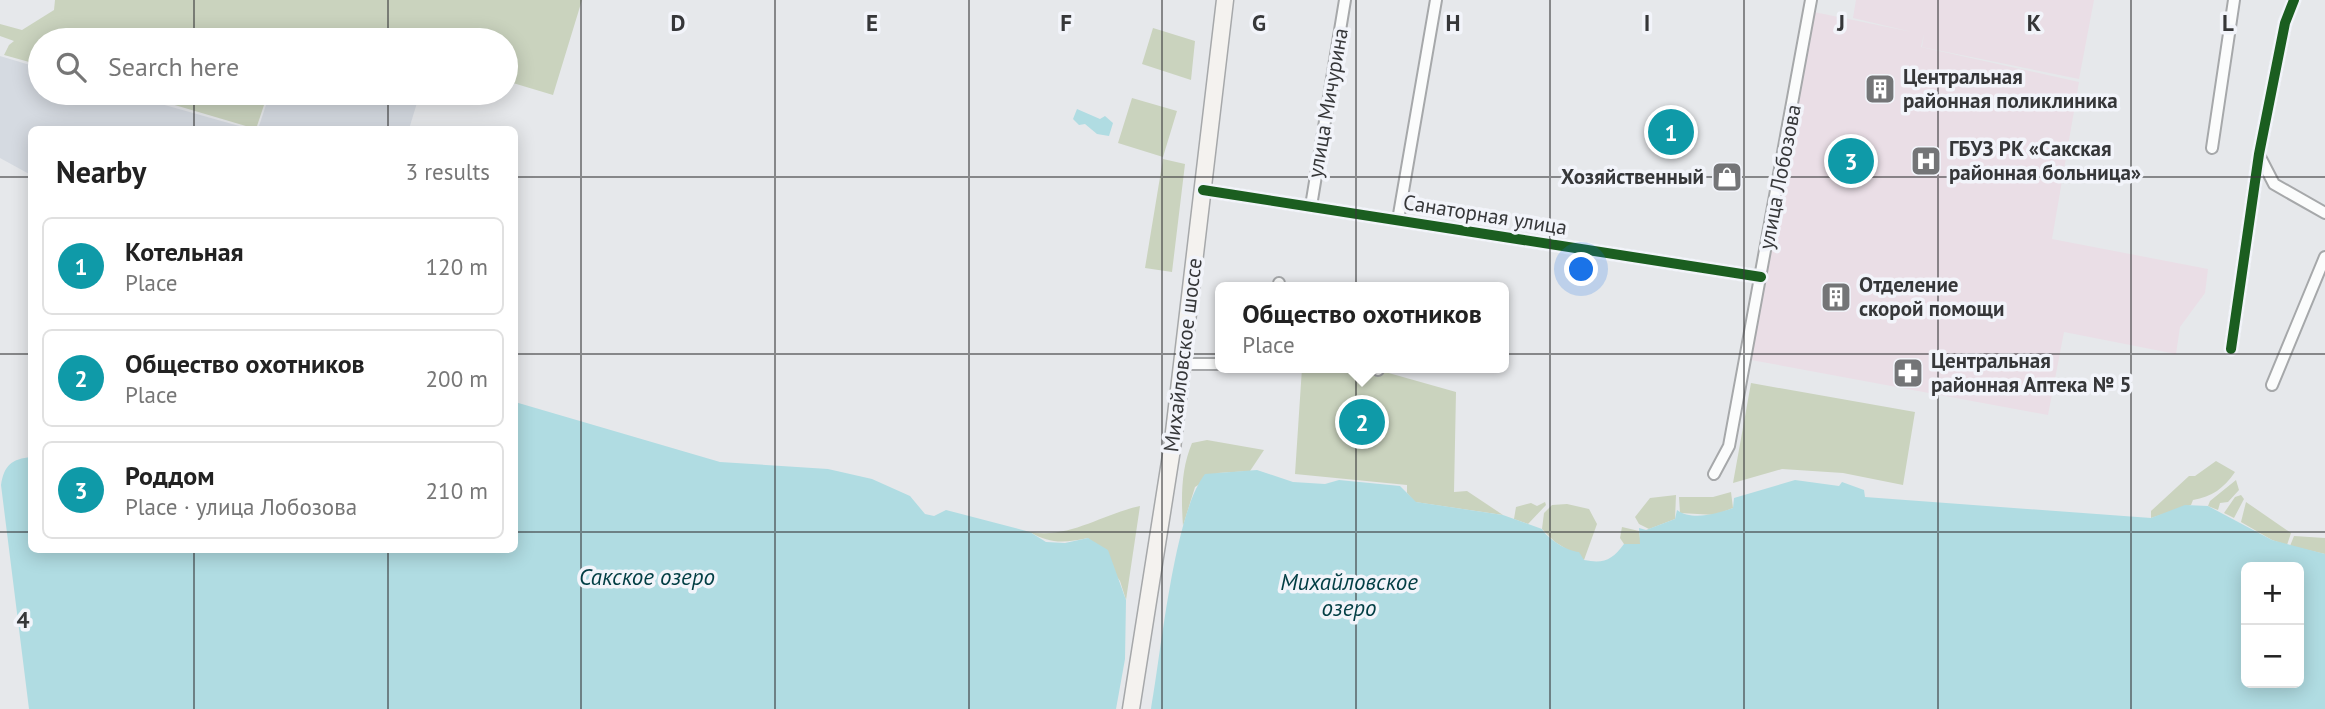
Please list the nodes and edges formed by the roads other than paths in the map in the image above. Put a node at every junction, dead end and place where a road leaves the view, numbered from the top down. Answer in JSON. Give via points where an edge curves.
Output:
{"nodes":[{"id":1,"x":1224,"y":0,"type":"edge"},
{"id":2,"x":1345,"y":0,"type":"edge"},
{"id":3,"x":1436,"y":0,"type":"edge"},
{"id":4,"x":1811,"y":0,"type":"edge"},
{"id":5,"x":2234,"y":0,"type":"edge"},
{"id":6,"x":2294,"y":2,"type":"edge"},
{"id":7,"x":2211,"y":148,"type":"dead end"},
{"id":8,"x":2259,"y":154,"type":"junction"},
{"id":9,"x":1203,"y":190,"type":"junction"},
{"id":10,"x":1311,"y":206,"type":"junction"},
{"id":11,"x":2325,"y":213,"type":"edge"},
{"id":12,"x":1398,"y":220,"type":"junction"},
{"id":13,"x":2325,"y":257,"type":"edge"},
{"id":14,"x":1761,"y":277,"type":"junction"},
{"id":15,"x":2231,"y":349,"type":"dead end"},
{"id":16,"x":1183,"y":364,"type":"junction"},
{"id":17,"x":1215,"y":364,"type":"edge"},
{"id":18,"x":2272,"y":385,"type":"dead end"},
{"id":19,"x":1714,"y":474,"type":"dead end"},
{"id":20,"x":1131,"y":709,"type":"edge"}],
"edges":[{"from":1,"to":9,"type":"main road","name":"Михайловское шоссе"},
{"from":2,"to":10,"type":"street","name":"улица Мичурина"},
{"from":3,"to":12,"type":"street"},
{"from":4,"to":14,"type":"street","name":"улица Лобозова"},
{"from":5,"to":7,"type":"street"},
{"from":6,"to":8,"type":"street","via":[[2285,23]]},
{"from":8,"to":11,"type":"street","via":[[2274,184]]},
{"from":8,"to":15,"type":"street"},
{"from":9,"to":10,"type":"street","name":"Санаторная улица"},
{"from":9,"to":16,"type":"main road","name":"Михайловское шоссе"},
{"from":10,"to":12,"type":"street","name":"Санаторная улица"},
{"from":12,"to":14,"type":"street","name":"Санаторная улица"},
{"from":13,"to":18,"type":"street"},
{"from":14,"to":19,"type":"street","name":"улица Лобозова","via":[[1729,446]]},
{"from":16,"to":17,"type":"street"},
{"from":16,"to":20,"type":"main road","name":"Михайловское шоссе"}]}
